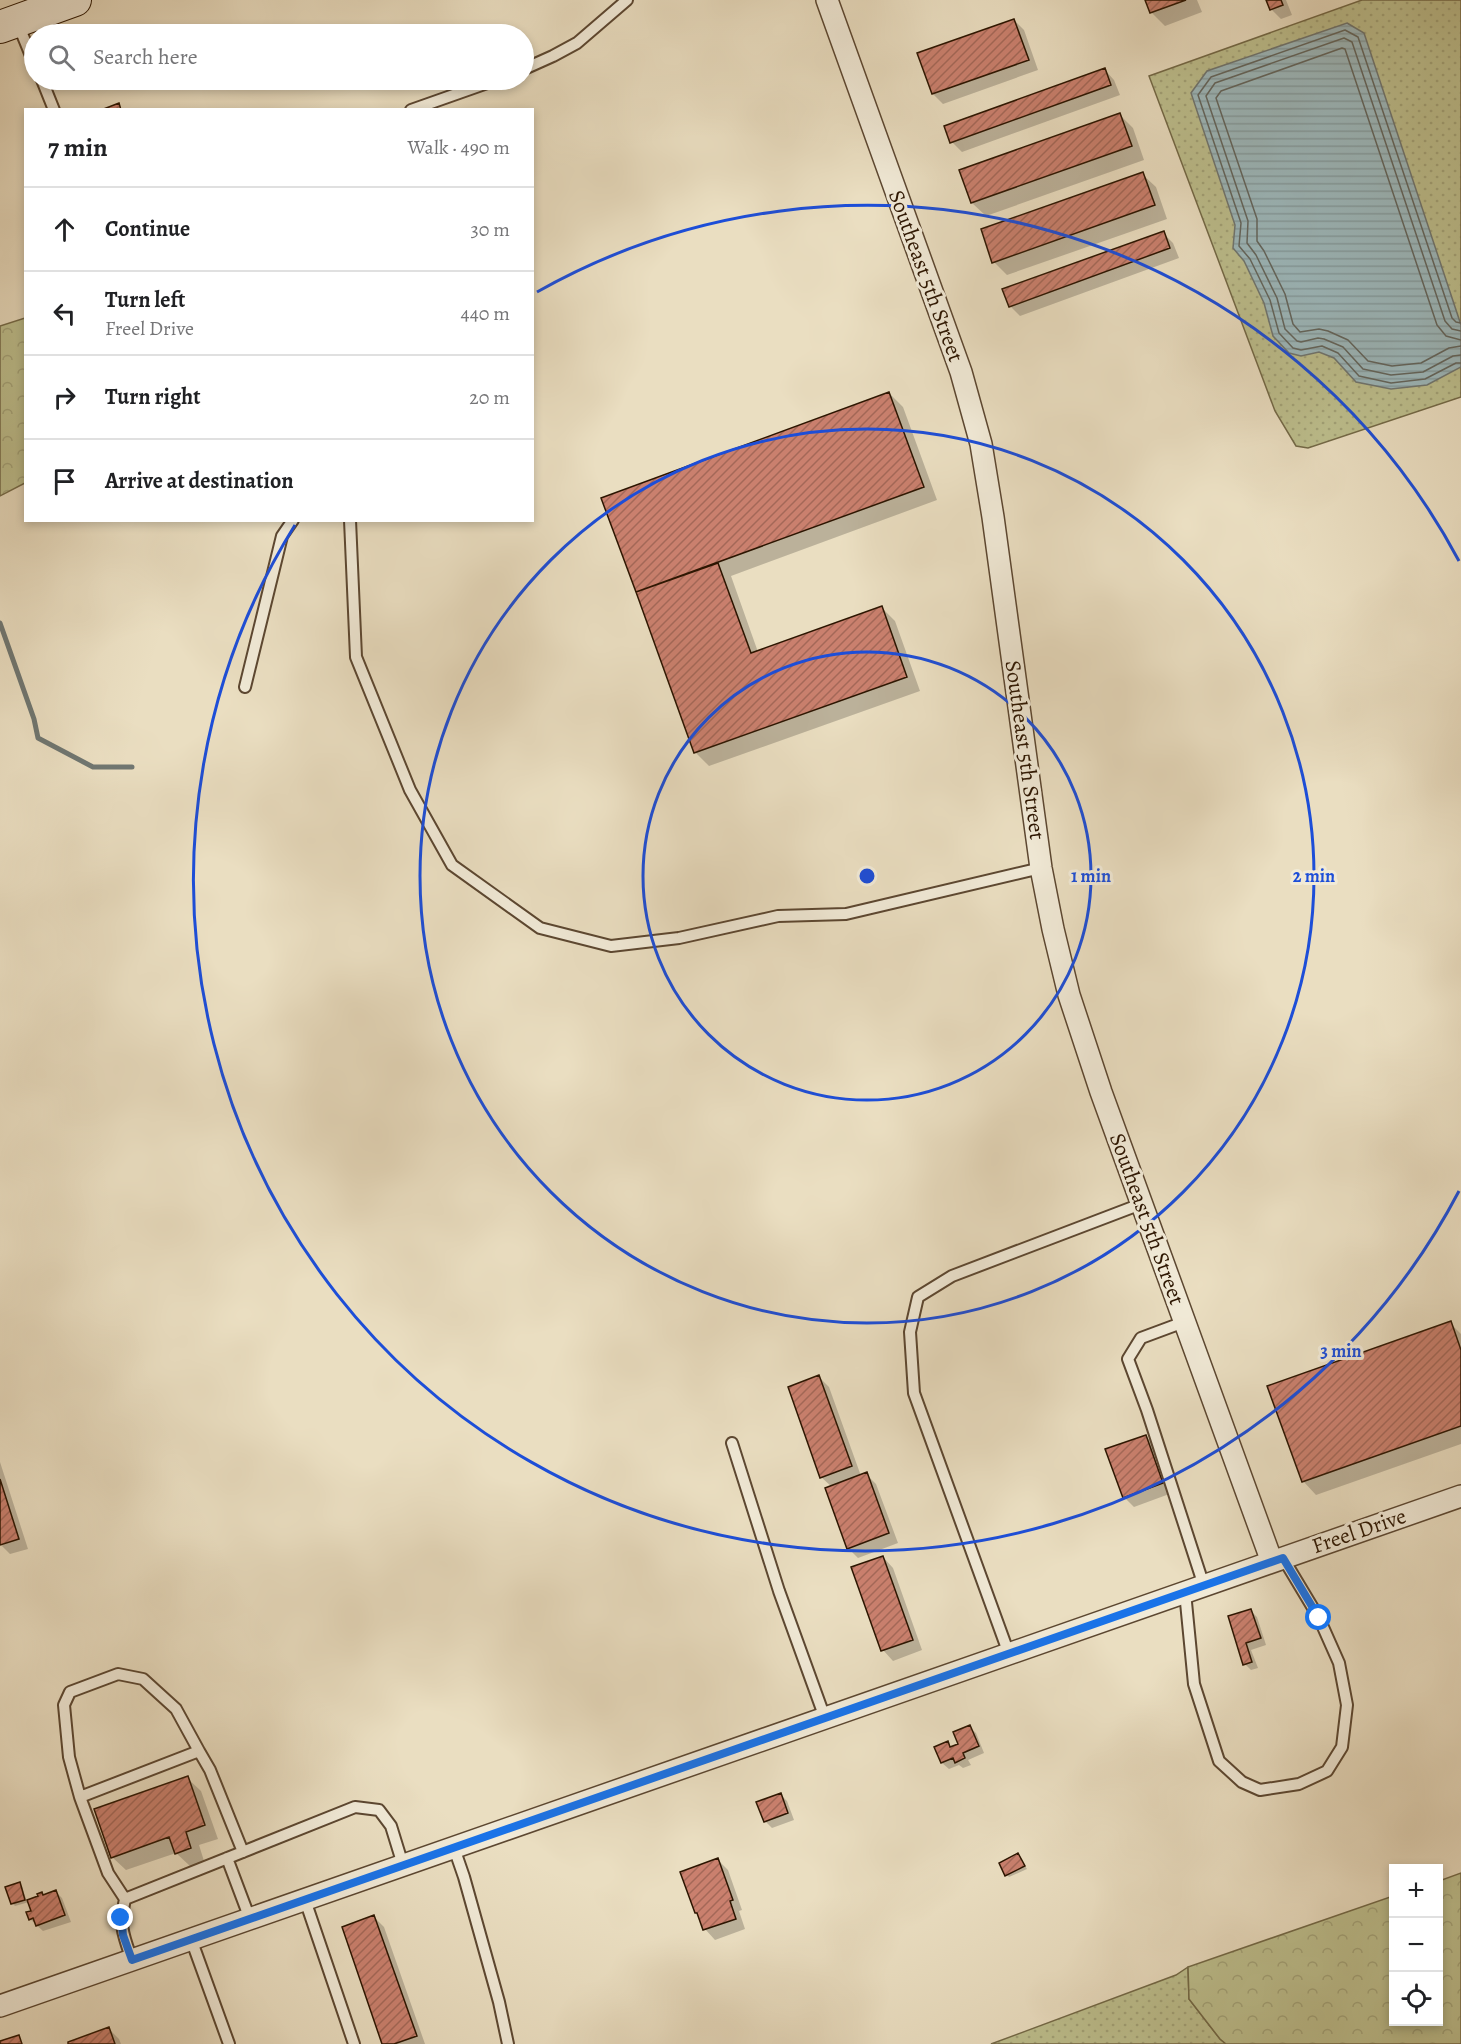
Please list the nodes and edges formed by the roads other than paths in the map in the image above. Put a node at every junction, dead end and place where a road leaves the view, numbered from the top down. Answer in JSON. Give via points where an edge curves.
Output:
{"nodes":[{"id":1,"x":75,"y":0,"type":"edge"},
{"id":2,"x":627,"y":0,"type":"edge"},
{"id":3,"x":827,"y":0,"type":"edge"},
{"id":4,"x":8,"y":24,"type":"edge"},
{"id":5,"x":24,"y":48,"type":"edge"},
{"id":6,"x":534,"y":65,"type":"edge"},
{"id":7,"x":46,"y":90,"type":"edge"},
{"id":8,"x":468,"y":90,"type":"edge"},
{"id":9,"x":53,"y":108,"type":"edge"},
{"id":10,"x":417,"y":108,"type":"edge"},
{"id":11,"x":292,"y":522,"type":"edge"},
{"id":12,"x":350,"y":522,"type":"edge"},
{"id":13,"x":244,"y":687,"type":"dead end"},
{"id":14,"x":1041,"y":868,"type":"junction"},
{"id":15,"x":1142,"y":1204,"type":"junction"},
{"id":16,"x":1184,"y":1322,"type":"junction"},
{"id":17,"x":732,"y":1443,"type":"dead end"},
{"id":18,"x":1461,"y":1496,"type":"edge"},
{"id":19,"x":1277,"y":1560,"type":"junction"},
{"id":20,"x":1194,"y":1589,"type":"junction"},
{"id":21,"x":1009,"y":1654,"type":"junction"},
{"id":22,"x":825,"y":1718,"type":"junction"},
{"id":23,"x":199,"y":1751,"type":"junction"},
{"id":24,"x":80,"y":1797,"type":"junction"},
{"id":25,"x":454,"y":1848,"type":"junction"},
{"id":26,"x":243,"y":1852,"type":"junction"},
{"id":27,"x":227,"y":1858,"type":"junction"},
{"id":28,"x":404,"y":1865,"type":"junction"},
{"id":29,"x":125,"y":1899,"type":"junction"},
{"id":30,"x":305,"y":1900,"type":"junction"},
{"id":31,"x":250,"y":1919,"type":"junction"},
{"id":32,"x":191,"y":1939,"type":"junction"},
{"id":33,"x":132,"y":1960,"type":"junction"},
{"id":34,"x":0,"y":2006,"type":"edge"},
{"id":35,"x":229,"y":2044,"type":"edge"},
{"id":36,"x":354,"y":2044,"type":"edge"},
{"id":37,"x":508,"y":2044,"type":"edge"}],
"edges":[{"from":1,"to":4,"type":"main road"},
{"from":2,"to":6,"type":"lane","via":[[578,43]]},
{"from":3,"to":14,"type":"street","name":"Southeast 5th Street","via":[[961,372],[981,444]]},
{"from":4,"to":5,"type":"lane"},
{"from":7,"to":9,"type":"lane"},
{"from":8,"to":10,"type":"lane"},
{"from":11,"to":13,"type":"lane","via":[[282,536]]},
{"from":12,"to":14,"type":"lane","via":[[356,657],[410,790],[452,865],[540,928],[611,946],[679,938],[778,916],[846,914]]},
{"from":14,"to":15,"type":"street","name":"Southeast 5th Street","via":[[1069,994]]},
{"from":15,"to":16,"type":"street","name":"Southeast 5th Street"},
{"from":15,"to":21,"type":"lane","via":[[952,1276],[918,1297],[910,1332],[914,1393]]},
{"from":16,"to":19,"type":"street","name":"Southeast 5th Street"},
{"from":16,"to":20,"type":"lane","via":[[1141,1338],[1128,1359],[1147,1410]]},
{"from":17,"to":22,"type":"lane"},
{"from":18,"to":19,"type":"street","name":"Freel Drive"},
{"from":19,"to":20,"type":"street","name":"Freel Drive"},
{"from":19,"to":20,"type":"lane","via":[[1319,1618],[1339,1663],[1347,1705],[1342,1747],[1327,1771],[1299,1784],[1260,1790],[1242,1782],[1219,1761],[1194,1684]]},
{"from":20,"to":21,"type":"street","name":"Freel Drive"},
{"from":21,"to":22,"type":"street","name":"Freel Drive"},
{"from":22,"to":25,"type":"street","name":"Freel Drive"},
{"from":23,"to":24,"type":"lane"},
{"from":23,"to":24,"type":"lane","via":[[176,1709],[142,1679],[118,1674],[92,1683],[70,1692],[64,1705],[69,1757]]},
{"from":23,"to":26,"type":"lane"},
{"from":24,"to":29,"type":"lane","via":[[108,1873]]},
{"from":25,"to":28,"type":"street","name":"Freel Drive"},
{"from":25,"to":37,"type":"lane"},
{"from":26,"to":27,"type":"lane"},
{"from":26,"to":28,"type":"lane","via":[[355,1807],[379,1810],[391,1826]]},
{"from":27,"to":29,"type":"lane"},
{"from":27,"to":31,"type":"lane"},
{"from":28,"to":30,"type":"street","name":"Freel Drive"},
{"from":29,"to":33,"type":"lane","via":[[121,1918]]},
{"from":30,"to":31,"type":"street","name":"Freel Drive"},
{"from":30,"to":36,"type":"lane"},
{"from":31,"to":32,"type":"street","name":"Freel Drive"},
{"from":32,"to":33,"type":"street","name":"Freel Drive"},
{"from":32,"to":35,"type":"lane"},
{"from":33,"to":34,"type":"street","name":"Freel Drive"}]}
